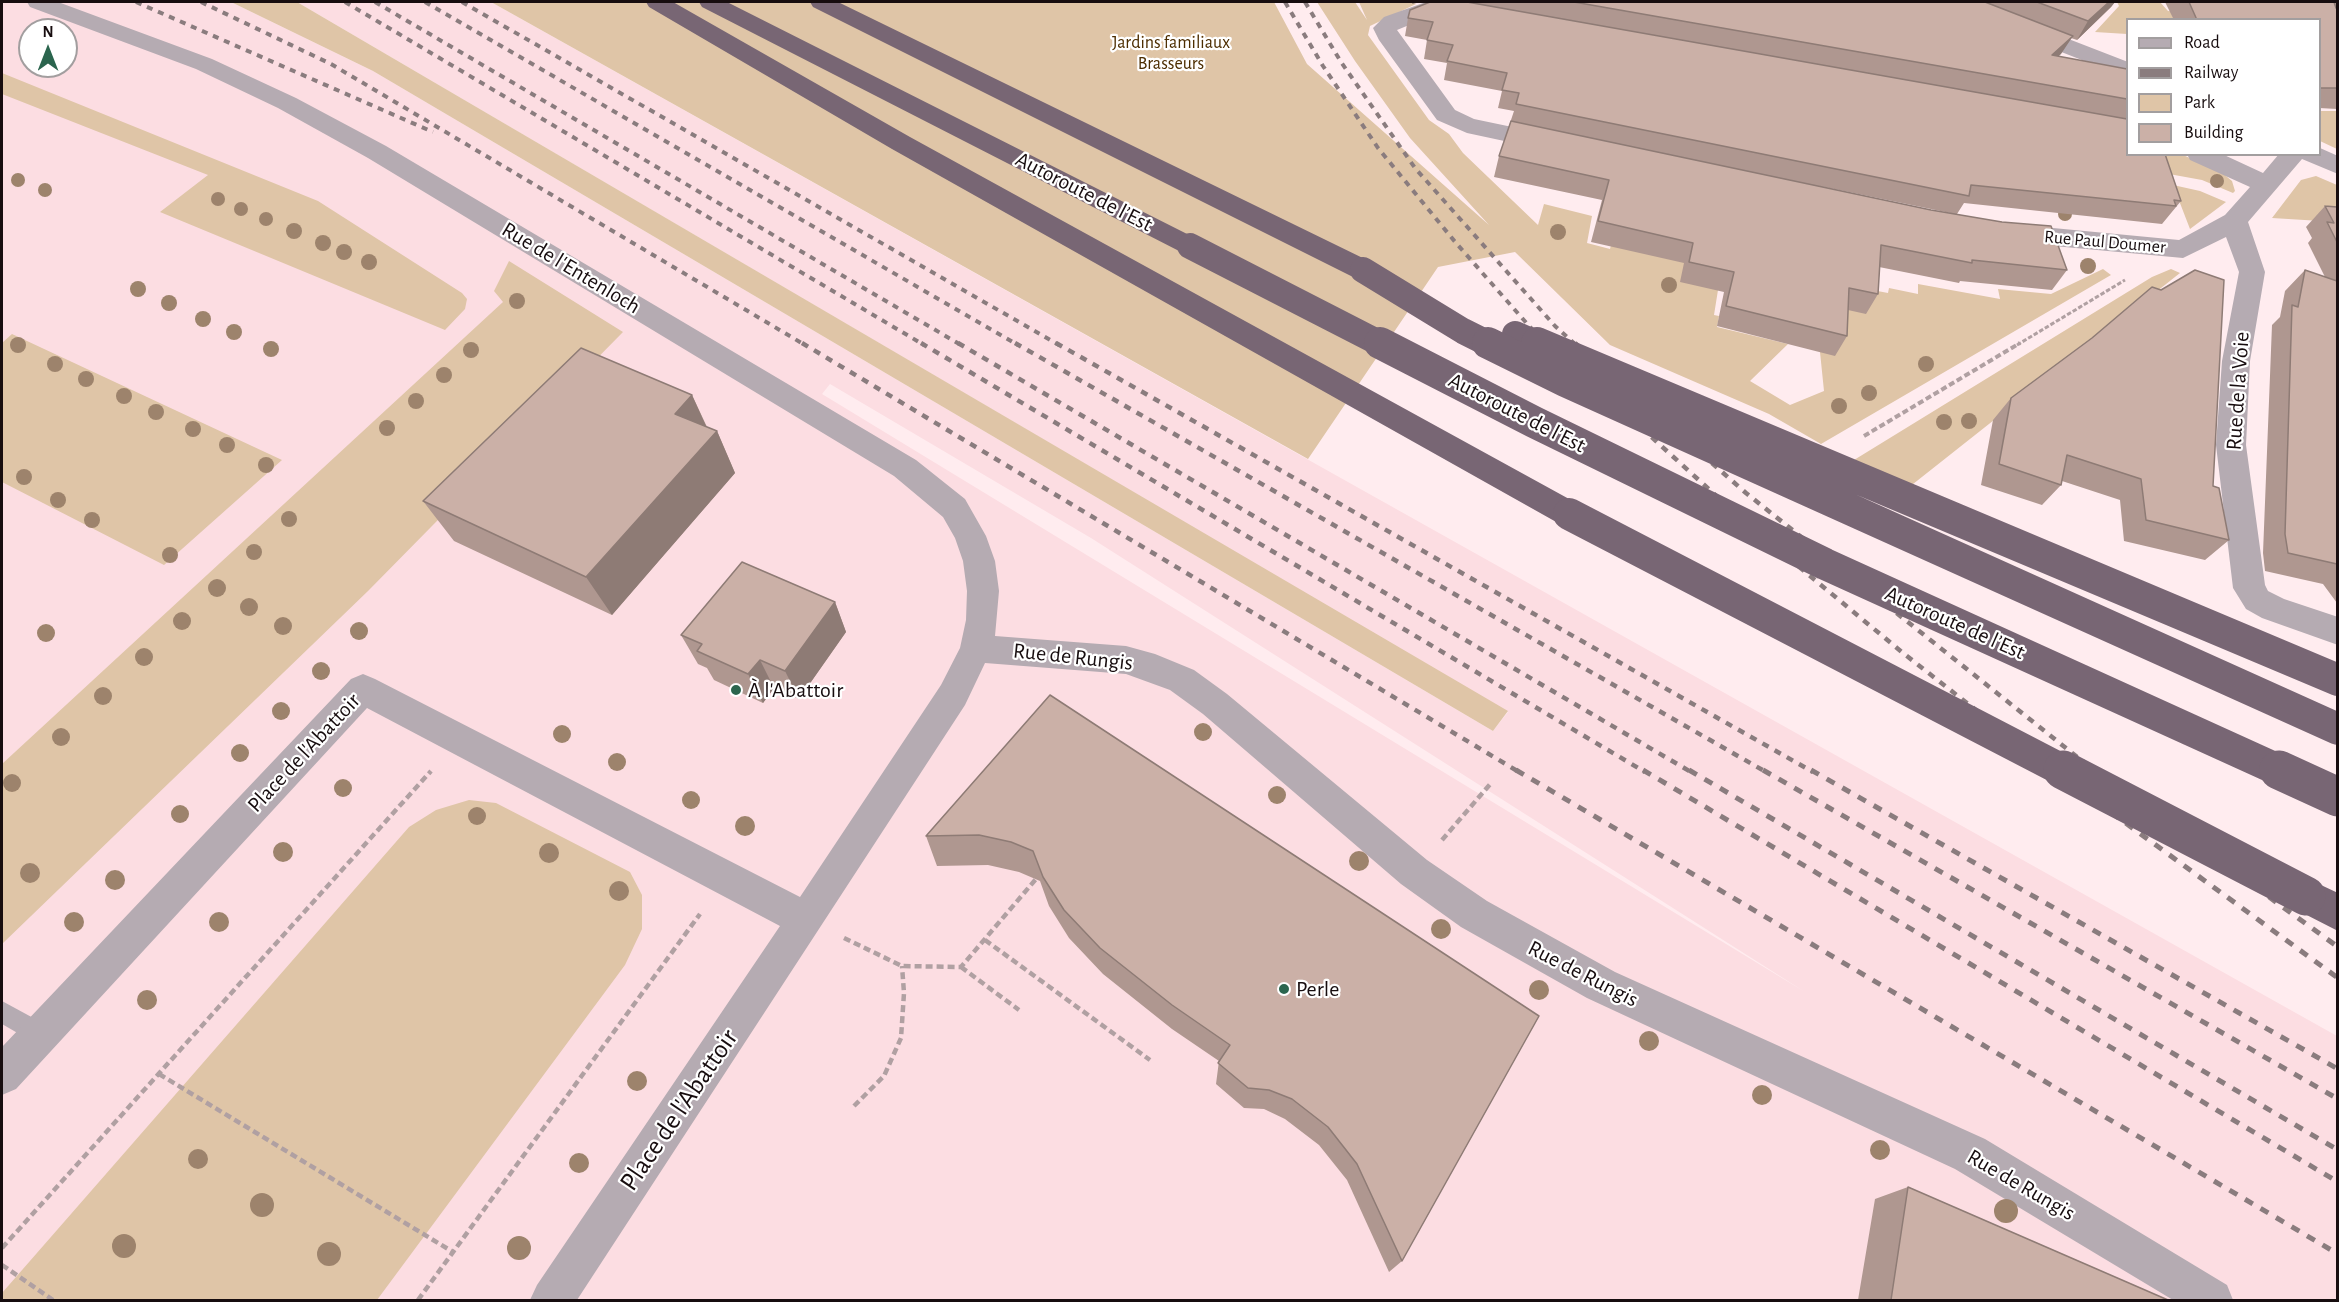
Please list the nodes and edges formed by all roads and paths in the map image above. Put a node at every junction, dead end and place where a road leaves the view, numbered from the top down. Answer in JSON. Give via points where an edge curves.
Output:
{"nodes":[{"id":1,"x":38,"y":2,"type":"edge"},
{"id":2,"x":657,"y":2,"type":"edge"},
{"id":3,"x":710,"y":2,"type":"edge"},
{"id":4,"x":821,"y":2,"type":"edge"},
{"id":5,"x":1954,"y":2,"type":"edge"},
{"id":6,"x":1446,"y":6,"type":"edge"},
{"id":7,"x":2126,"y":71,"type":"edge"},
{"id":8,"x":1571,"y":147,"type":"edge"},
{"id":9,"x":2203,"y":156,"type":"edge"},
{"id":10,"x":2291,"y":156,"type":"edge"},
{"id":11,"x":2316,"y":156,"type":"edge"},
{"id":12,"x":2337,"y":166,"type":"edge"},
{"id":13,"x":2266,"y":184,"type":"junction"},
{"id":14,"x":2234,"y":221,"type":"junction"},
{"id":15,"x":1989,"y":231,"type":"edge"},
{"id":16,"x":2183,"y":249,"type":"junction"},
{"id":17,"x":1363,"y":270,"type":"junction"},
{"id":18,"x":1857,"y":440,"type":"dead end"},
{"id":19,"x":2337,"y":631,"type":"edge"},
{"id":20,"x":976,"y":648,"type":"junction"},
{"id":21,"x":2337,"y":680,"type":"edge"},
{"id":22,"x":2337,"y":729,"type":"edge"},
{"id":23,"x":460,"y":740,"type":"junction"},
{"id":24,"x":1492,"y":782,"type":"dead end"},
{"id":25,"x":2337,"y":797,"type":"edge"},
{"id":26,"x":1414,"y":872,"type":"junction"},
{"id":27,"x":727,"y":878,"type":"junction"},
{"id":28,"x":1036,"y":879,"type":"edge"},
{"id":29,"x":2337,"y":913,"type":"edge"},
{"id":30,"x":806,"y":920,"type":"junction"},
{"id":31,"x":984,"y":940,"type":"junction"},
{"id":32,"x":902,"y":966,"type":"junction"},
{"id":33,"x":961,"y":968,"type":"junction"},
{"id":34,"x":1019,"y":1010,"type":"dead end"},
{"id":35,"x":2,"y":1012,"type":"edge"},
{"id":36,"x":40,"y":1034,"type":"junction"},
{"id":37,"x":1150,"y":1060,"type":"dead end"},
{"id":38,"x":159,"y":1074,"type":"junction"},
{"id":39,"x":2,"y":1076,"type":"edge"},
{"id":40,"x":854,"y":1106,"type":"dead end"},
{"id":41,"x":2,"y":1248,"type":"edge"},
{"id":42,"x":453,"y":1252,"type":"junction"},
{"id":43,"x":2,"y":1265,"type":"edge"},
{"id":44,"x":52,"y":1300,"type":"edge"},
{"id":45,"x":418,"y":1300,"type":"edge"},
{"id":46,"x":552,"y":1300,"type":"edge"},
{"id":47,"x":2212,"y":1300,"type":"edge"}],
"edges":[{"from":1,"to":20,"type":"street","name":"Rue de l'Entenloch","via":[[204,64],[287,103],[377,152],[905,468],[954,508],[970,536],[979,561],[983,591]]},
{"from":2,"to":29,"type":"highway","bridge":true,"via":[[901,143],[1569,514]]},
{"from":3,"to":25,"type":"highway","name":"Autoroute de l’Est","bridge":true,"via":[[1524,416],[1825,564]]},
{"from":4,"to":17,"type":"highway"},
{"from":5,"to":7,"type":"street"},
{"from":6,"to":8,"type":"street","via":[[1392,22],[1385,28],[1446,115],[1467,125]]},
{"from":9,"to":13,"type":"street"},
{"from":10,"to":13,"type":"street"},
{"from":11,"to":12,"type":"street"},
{"from":13,"to":14,"type":"street"},
{"from":14,"to":16,"type":"street"},
{"from":14,"to":19,"type":"street","name":"Rue de la Voie","via":[[2252,272],[2236,361],[2231,445],[2249,588],[2257,600],[2273,609]]},
{"from":15,"to":16,"type":"street","name":"Rue Paul Doumer"},
{"from":16,"to":18,"type":"path"},
{"from":17,"to":21,"type":"highway","bridge":true},
{"from":17,"to":22,"type":"highway","bridge":true,"via":[[1463,332],[1565,381]]},
{"from":20,"to":26,"type":"street","name":"Rue de Rungis","via":[[1126,660],[1182,680]]},
{"from":20,"to":30,"type":"street","name":"Place de l'Abattoir","via":[[952,695]]},
{"from":23,"to":27,"type":"street","name":"Place de l'Abattoir"},
{"from":23,"to":36,"type":"street","name":"Place de l'Abattoir","via":[[363,689]]},
{"from":23,"to":38,"type":"path"},
{"from":24,"to":26,"type":"path"},
{"from":26,"to":47,"type":"street","name":"Rue de Rungis","via":[[1474,914],[1601,985],[1979,1159]]},
{"from":27,"to":30,"type":"street","name":"Place de l'Abattoir"},
{"from":27,"to":42,"type":"path"},
{"from":28,"to":31,"type":"path"},
{"from":30,"to":32,"type":"path"},
{"from":30,"to":46,"type":"street","name":"Place de l'Abattoir"},
{"from":31,"to":33,"type":"path"},
{"from":31,"to":37,"type":"path"},
{"from":32,"to":33,"type":"path"},
{"from":32,"to":40,"type":"path","via":[[901,1038],[884,1076]]},
{"from":33,"to":34,"type":"path"},
{"from":35,"to":36,"type":"lane"},
{"from":36,"to":39,"type":"street","name":"Place de l'Abattoir"},
{"from":38,"to":41,"type":"path"},
{"from":38,"to":42,"type":"path"},
{"from":42,"to":45,"type":"path"},
{"from":43,"to":44,"type":"path"}]}
